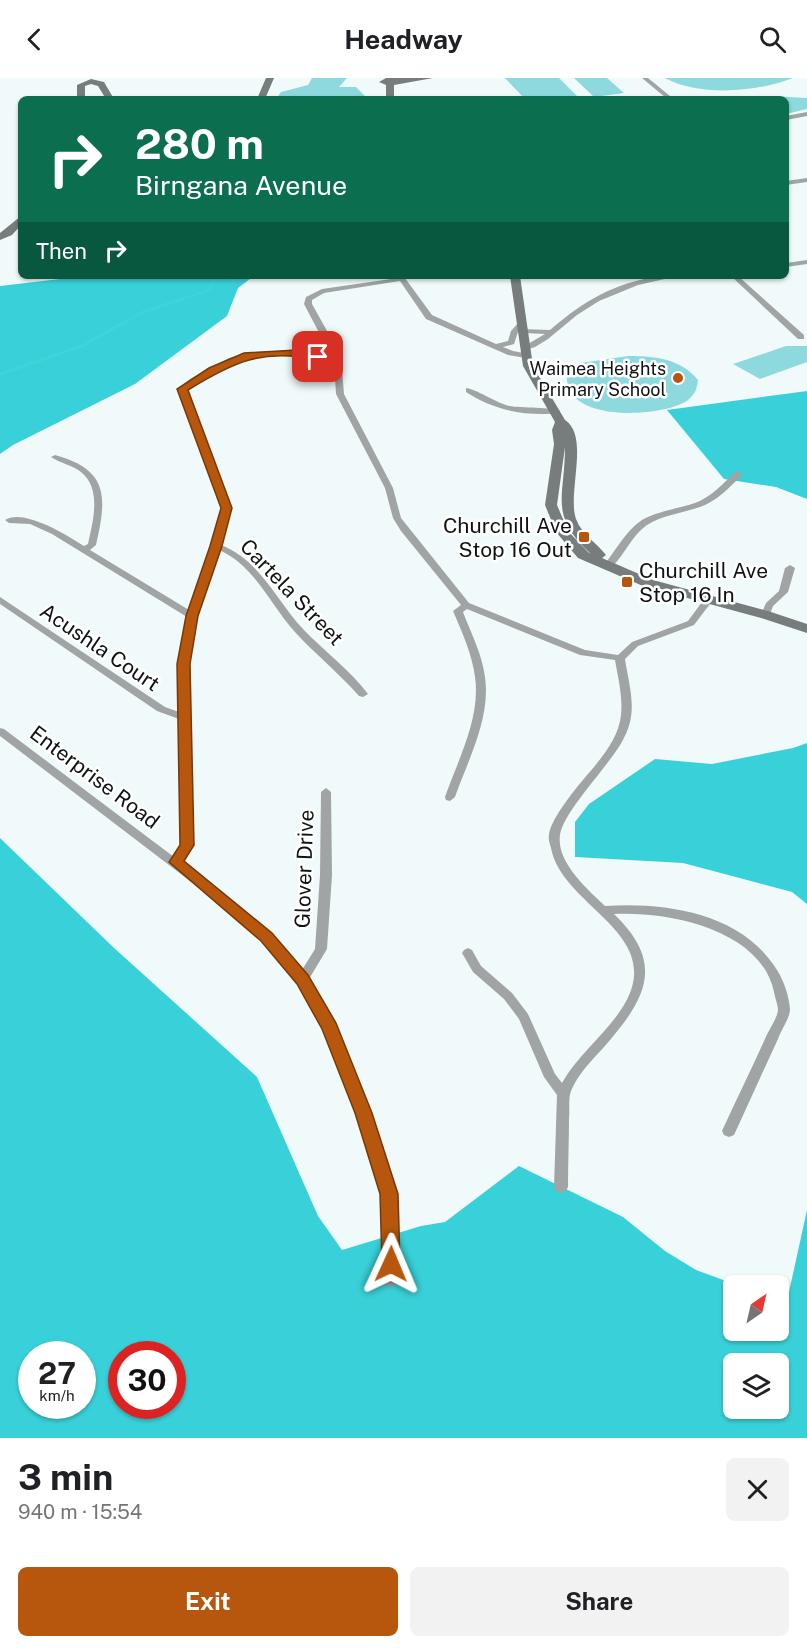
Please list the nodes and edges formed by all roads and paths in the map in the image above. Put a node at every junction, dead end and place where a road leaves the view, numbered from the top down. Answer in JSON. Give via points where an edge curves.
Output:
{"nodes":[{"id":1,"x":270,"y":78,"type":"edge"},
{"id":2,"x":429,"y":78,"type":"edge"},
{"id":3,"x":645,"y":78,"type":"edge"},
{"id":4,"x":389,"y":80,"type":"edge"},
{"id":5,"x":81,"y":96,"type":"edge"},
{"id":6,"x":108,"y":96,"type":"edge"},
{"id":7,"x":262,"y":96,"type":"edge"},
{"id":8,"x":390,"y":96,"type":"edge"},
{"id":9,"x":666,"y":96,"type":"edge"},
{"id":10,"x":807,"y":114,"type":"edge"},
{"id":11,"x":789,"y":117,"type":"edge"},
{"id":12,"x":807,"y":180,"type":"edge"},
{"id":13,"x":789,"y":183,"type":"edge"},
{"id":14,"x":18,"y":222,"type":"edge"},
{"id":15,"x":0,"y":237,"type":"edge"},
{"id":16,"x":807,"y":262,"type":"edge"},
{"id":17,"x":789,"y":265,"type":"edge"},
{"id":18,"x":395,"y":279,"type":"edge"},
{"id":19,"x":402,"y":279,"type":"edge"},
{"id":20,"x":515,"y":279,"type":"edge"},
{"id":21,"x":656,"y":279,"type":"edge"},
{"id":22,"x":737,"y":279,"type":"edge"},
{"id":23,"x":523,"y":327,"type":"junction"},
{"id":24,"x":551,"y":332,"type":"junction"},
{"id":25,"x":801,"y":337,"type":"dead end"},
{"id":26,"x":496,"y":346,"type":"junction"},
{"id":27,"x":526,"y":352,"type":"junction"},
{"id":28,"x":338,"y":362,"type":"junction"},
{"id":29,"x":470,"y":390,"type":"dead end"},
{"id":30,"x":558,"y":416,"type":"junction"},
{"id":31,"x":55,"y":457,"type":"dead end"},
{"id":32,"x":738,"y":474,"type":"dead end"},
{"id":33,"x":9,"y":520,"type":"dead end"},
{"id":34,"x":216,"y":546,"type":"junction"},
{"id":35,"x":84,"y":549,"type":"junction"},
{"id":36,"x":608,"y":566,"type":"junction"},
{"id":37,"x":790,"y":568,"type":"dead end"},
{"id":38,"x":0,"y":600,"type":"edge"},
{"id":39,"x":708,"y":600,"type":"junction"},
{"id":40,"x":466,"y":604,"type":"junction"},
{"id":41,"x":766,"y":615,"type":"junction"},
{"id":42,"x":192,"y":616,"type":"junction"},
{"id":43,"x":807,"y":629,"type":"edge"},
{"id":44,"x":621,"y":658,"type":"junction"},
{"id":45,"x":363,"y":694,"type":"dead end"},
{"id":46,"x":184,"y":717,"type":"junction"},
{"id":47,"x":0,"y":731,"type":"edge"},
{"id":48,"x":326,"y":792,"type":"dead end"},
{"id":49,"x":450,"y":797,"type":"dead end"},
{"id":50,"x":176,"y":862,"type":"junction"},
{"id":51,"x":603,"y":910,"type":"junction"},
{"id":52,"x":468,"y":952,"type":"dead end"},
{"id":53,"x":303,"y":979,"type":"junction"},
{"id":54,"x":563,"y":1093,"type":"junction"},
{"id":55,"x":729,"y":1131,"type":"dead end"},
{"id":56,"x":561,"y":1187,"type":"dead end"},
{"id":57,"x":390,"y":1280,"type":"dead end"}],
"edges":[{"from":1,"to":7,"type":"street"},
{"from":2,"to":4,"type":"street"},
{"from":3,"to":9,"type":"street"},
{"from":4,"to":8,"type":"street"},
{"from":5,"to":6,"type":"street","via":[[81,85],[91,81],[101,84]]},
{"from":10,"to":11,"type":"street"},
{"from":12,"to":13,"type":"street"},
{"from":14,"to":15,"type":"street"},
{"from":16,"to":17,"type":"street"},
{"from":18,"to":28,"type":"street","via":[[322,291],[309,299]]},
{"from":19,"to":26,"type":"street","via":[[429,317]]},
{"from":20,"to":23,"type":"street"},
{"from":21,"to":24,"type":"street","via":[[597,299]]},
{"from":22,"to":25,"type":"street"},
{"from":23,"to":24,"type":"street"},
{"from":23,"to":26,"type":"street","via":[[515,332],[512,342]]},
{"from":23,"to":27,"type":"street"},
{"from":24,"to":27,"type":"street"},
{"from":26,"to":27,"type":"street"},
{"from":27,"to":30,"type":"street","via":[[530,369]]},
{"from":28,"to":34,"type":"street","via":[[297,352],[253,354],[232,360],[182,389],[225,501]]},
{"from":28,"to":40,"type":"street","via":[[340,394],[389,488],[398,518]]},
{"from":29,"to":30,"type":"street","via":[[478,397],[519,411]]},
{"from":30,"to":36,"type":"street","via":[[560,444],[551,496],[554,517],[583,555]]},
{"from":31,"to":35,"type":"street","via":[[77,464],[94,481],[99,517],[92,544]]},
{"from":32,"to":36,"type":"street","via":[[717,495],[698,505],[639,526]]},
{"from":33,"to":35,"type":"street","via":[[42,525]]},
{"from":34,"to":42,"type":"street"},
{"from":34,"to":45,"type":"street","name":"Cartela Street","via":[[231,550],[297,628]]},
{"from":35,"to":42,"type":"street"},
{"from":36,"to":39,"type":"street","via":[[648,583]]},
{"from":37,"to":41,"type":"street","via":[[783,592],[769,605]]},
{"from":38,"to":46,"type":"street","name":"Acushla Court","via":[[161,709]]},
{"from":39,"to":41,"type":"street"},
{"from":39,"to":44,"type":"street","via":[[691,623],[635,644]]},
{"from":40,"to":44,"type":"street","via":[[583,653]]},
{"from":40,"to":49,"type":"street","via":[[458,612],[478,667],[481,688],[478,712]]},
{"from":41,"to":43,"type":"street"},
{"from":42,"to":46,"type":"street","via":[[183,664]]},
{"from":44,"to":51,"type":"street","via":[[626,719],[620,736],[566,808],[554,835],[559,861],[567,876]]},
{"from":46,"to":50,"type":"street","via":[[187,845]]},
{"from":47,"to":50,"type":"street","name":"Enterprise Road"},
{"from":48,"to":53,"type":"street","name":"Glover Drive","via":[[321,949]]},
{"from":50,"to":53,"type":"street","name":"Enterprise Road","via":[[266,937]]},
{"from":51,"to":54,"type":"street","via":[[629,940],[639,960],[639,984],[628,1007],[584,1059]]},
{"from":51,"to":55,"type":"street","via":[[626,907],[716,924],[755,949],[770,967],[784,999],[784,1011]]},
{"from":52,"to":54,"type":"street","via":[[477,969],[508,996],[524,1017],[550,1077]]},
{"from":53,"to":57,"type":"street","name":"Enterprise Road","via":[[330,1028],[379,1158],[389,1194]]},
{"from":54,"to":56,"type":"street"}]}
